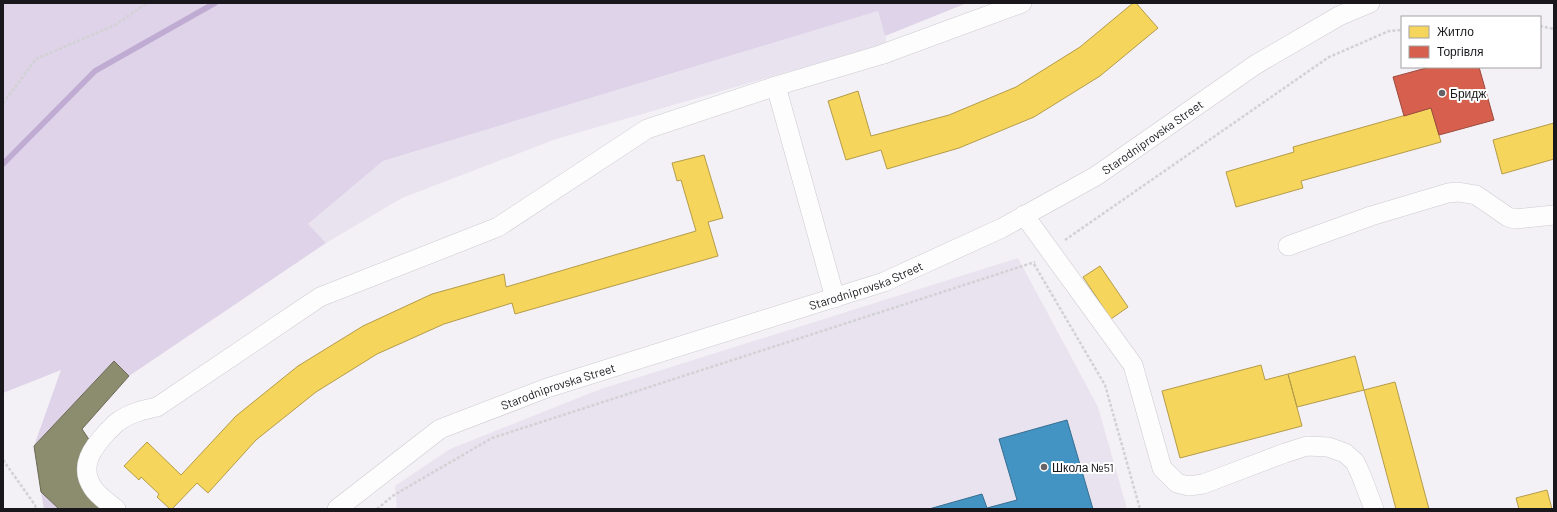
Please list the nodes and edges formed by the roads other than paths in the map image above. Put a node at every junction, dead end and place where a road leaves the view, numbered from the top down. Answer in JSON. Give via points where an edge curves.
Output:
{"nodes":[{"id":1,"x":1022,"y":3,"type":"edge"},
{"id":2,"x":1370,"y":3,"type":"edge"},
{"id":3,"x":776,"y":86,"type":"junction"},
{"id":4,"x":1024,"y":215,"type":"junction"},
{"id":5,"x":1554,"y":215,"type":"edge"},
{"id":6,"x":1288,"y":246,"type":"dead end"},
{"id":7,"x":835,"y":298,"type":"junction"},
{"id":8,"x":116,"y":509,"type":"edge"},
{"id":9,"x":337,"y":509,"type":"edge"},
{"id":10,"x":1374,"y":509,"type":"edge"}],
"edges":[{"from":1,"to":3,"type":"street","via":[[885,54]]},
{"from":2,"to":4,"type":"street","name":"Starodniprovska Street","via":[[1339,16],[1255,65],[1096,176]]},
{"from":3,"to":7,"type":"street"},
{"from":3,"to":8,"type":"street","via":[[647,129],[498,227],[320,297],[157,407],[119,421],[98,442],[87,462],[88,476],[93,488]]},
{"from":4,"to":7,"type":"street","name":"Starodniprovska Street","via":[[1002,228],[884,282]]},
{"from":4,"to":10,"type":"street","via":[[1133,365],[1162,468],[1177,483],[1188,486],[1203,484],[1307,446],[1328,447],[1344,453],[1354,462]]},
{"from":5,"to":6,"type":"street","via":[[1515,219],[1476,195],[1448,193],[1371,216]]},
{"from":7,"to":9,"type":"street","name":"Starodniprovska Street","via":[[547,388],[440,430]]}]}
